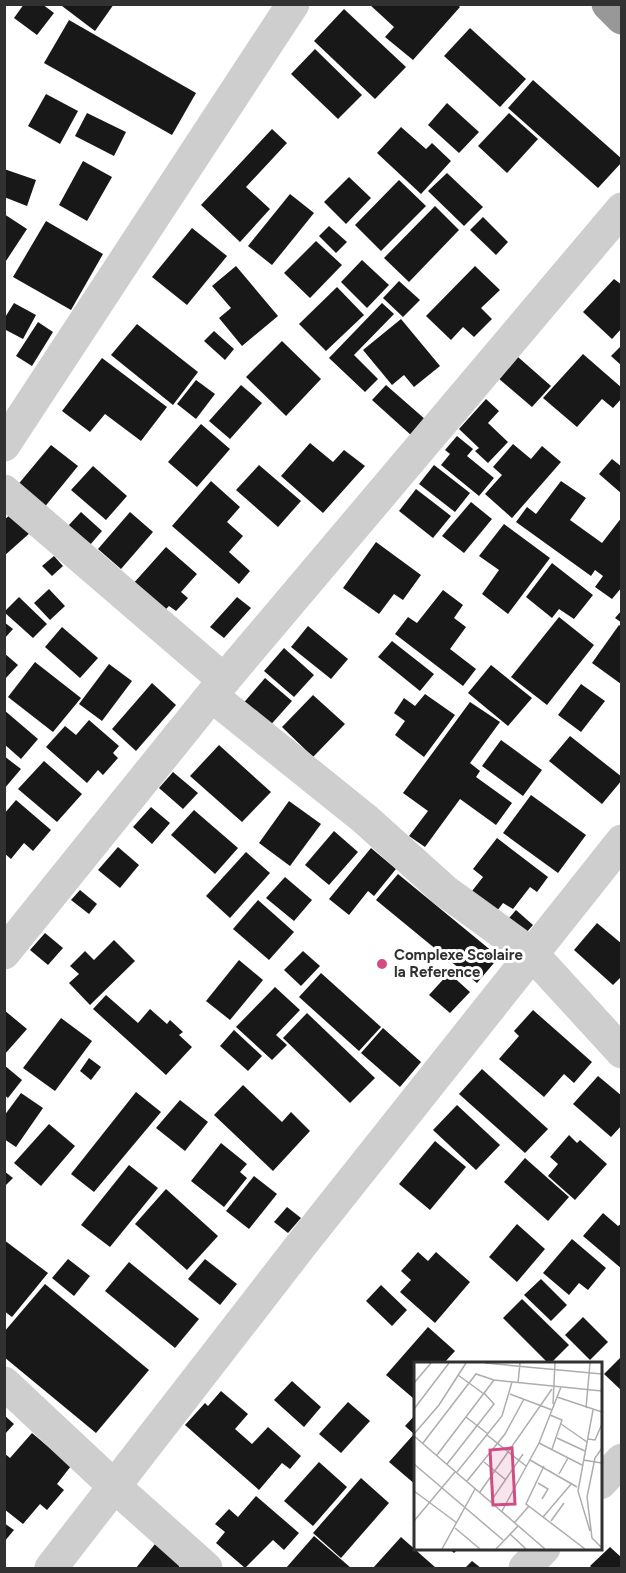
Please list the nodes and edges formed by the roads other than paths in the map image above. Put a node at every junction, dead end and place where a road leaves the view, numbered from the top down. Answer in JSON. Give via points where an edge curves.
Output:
{"nodes":[{"id":1,"x":293,"y":4,"type":"edge"},
{"id":2,"x":608,"y":4,"type":"edge"},
{"id":3,"x":621,"y":18,"type":"edge"},
{"id":4,"x":621,"y":209,"type":"edge"},
{"id":5,"x":4,"y":445,"type":"edge"},
{"id":6,"x":4,"y":491,"type":"edge"},
{"id":7,"x":218,"y":688,"type":"junction"},
{"id":8,"x":621,"y":841,"type":"edge"},
{"id":9,"x":4,"y":953,"type":"edge"},
{"id":10,"x":533,"y":955,"type":"junction"},
{"id":11,"x":621,"y":1052,"type":"edge"},
{"id":12,"x":4,"y":1383,"type":"edge"},
{"id":13,"x":621,"y":1460,"type":"edge"},
{"id":14,"x":602,"y":1482,"type":"edge"},
{"id":15,"x":114,"y":1486,"type":"junction"},
{"id":16,"x":543,"y":1549,"type":"edge"},
{"id":17,"x":51,"y":1569,"type":"edge"},
{"id":18,"x":206,"y":1569,"type":"edge"},
{"id":19,"x":525,"y":1569,"type":"edge"}],
"edges":[{"from":1,"to":5,"type":"street"},
{"from":2,"to":3,"type":"highway"},
{"from":4,"to":7,"type":"street"},
{"from":6,"to":7,"type":"street"},
{"from":7,"to":9,"type":"street"},
{"from":7,"to":10,"type":"street","via":[[445,891]]},
{"from":8,"to":10,"type":"street"},
{"from":10,"to":11,"type":"street"},
{"from":10,"to":15,"type":"street"},
{"from":12,"to":15,"type":"street"},
{"from":13,"to":14,"type":"street"},
{"from":15,"to":17,"type":"street"},
{"from":15,"to":18,"type":"street"},
{"from":16,"to":19,"type":"street"}]}
